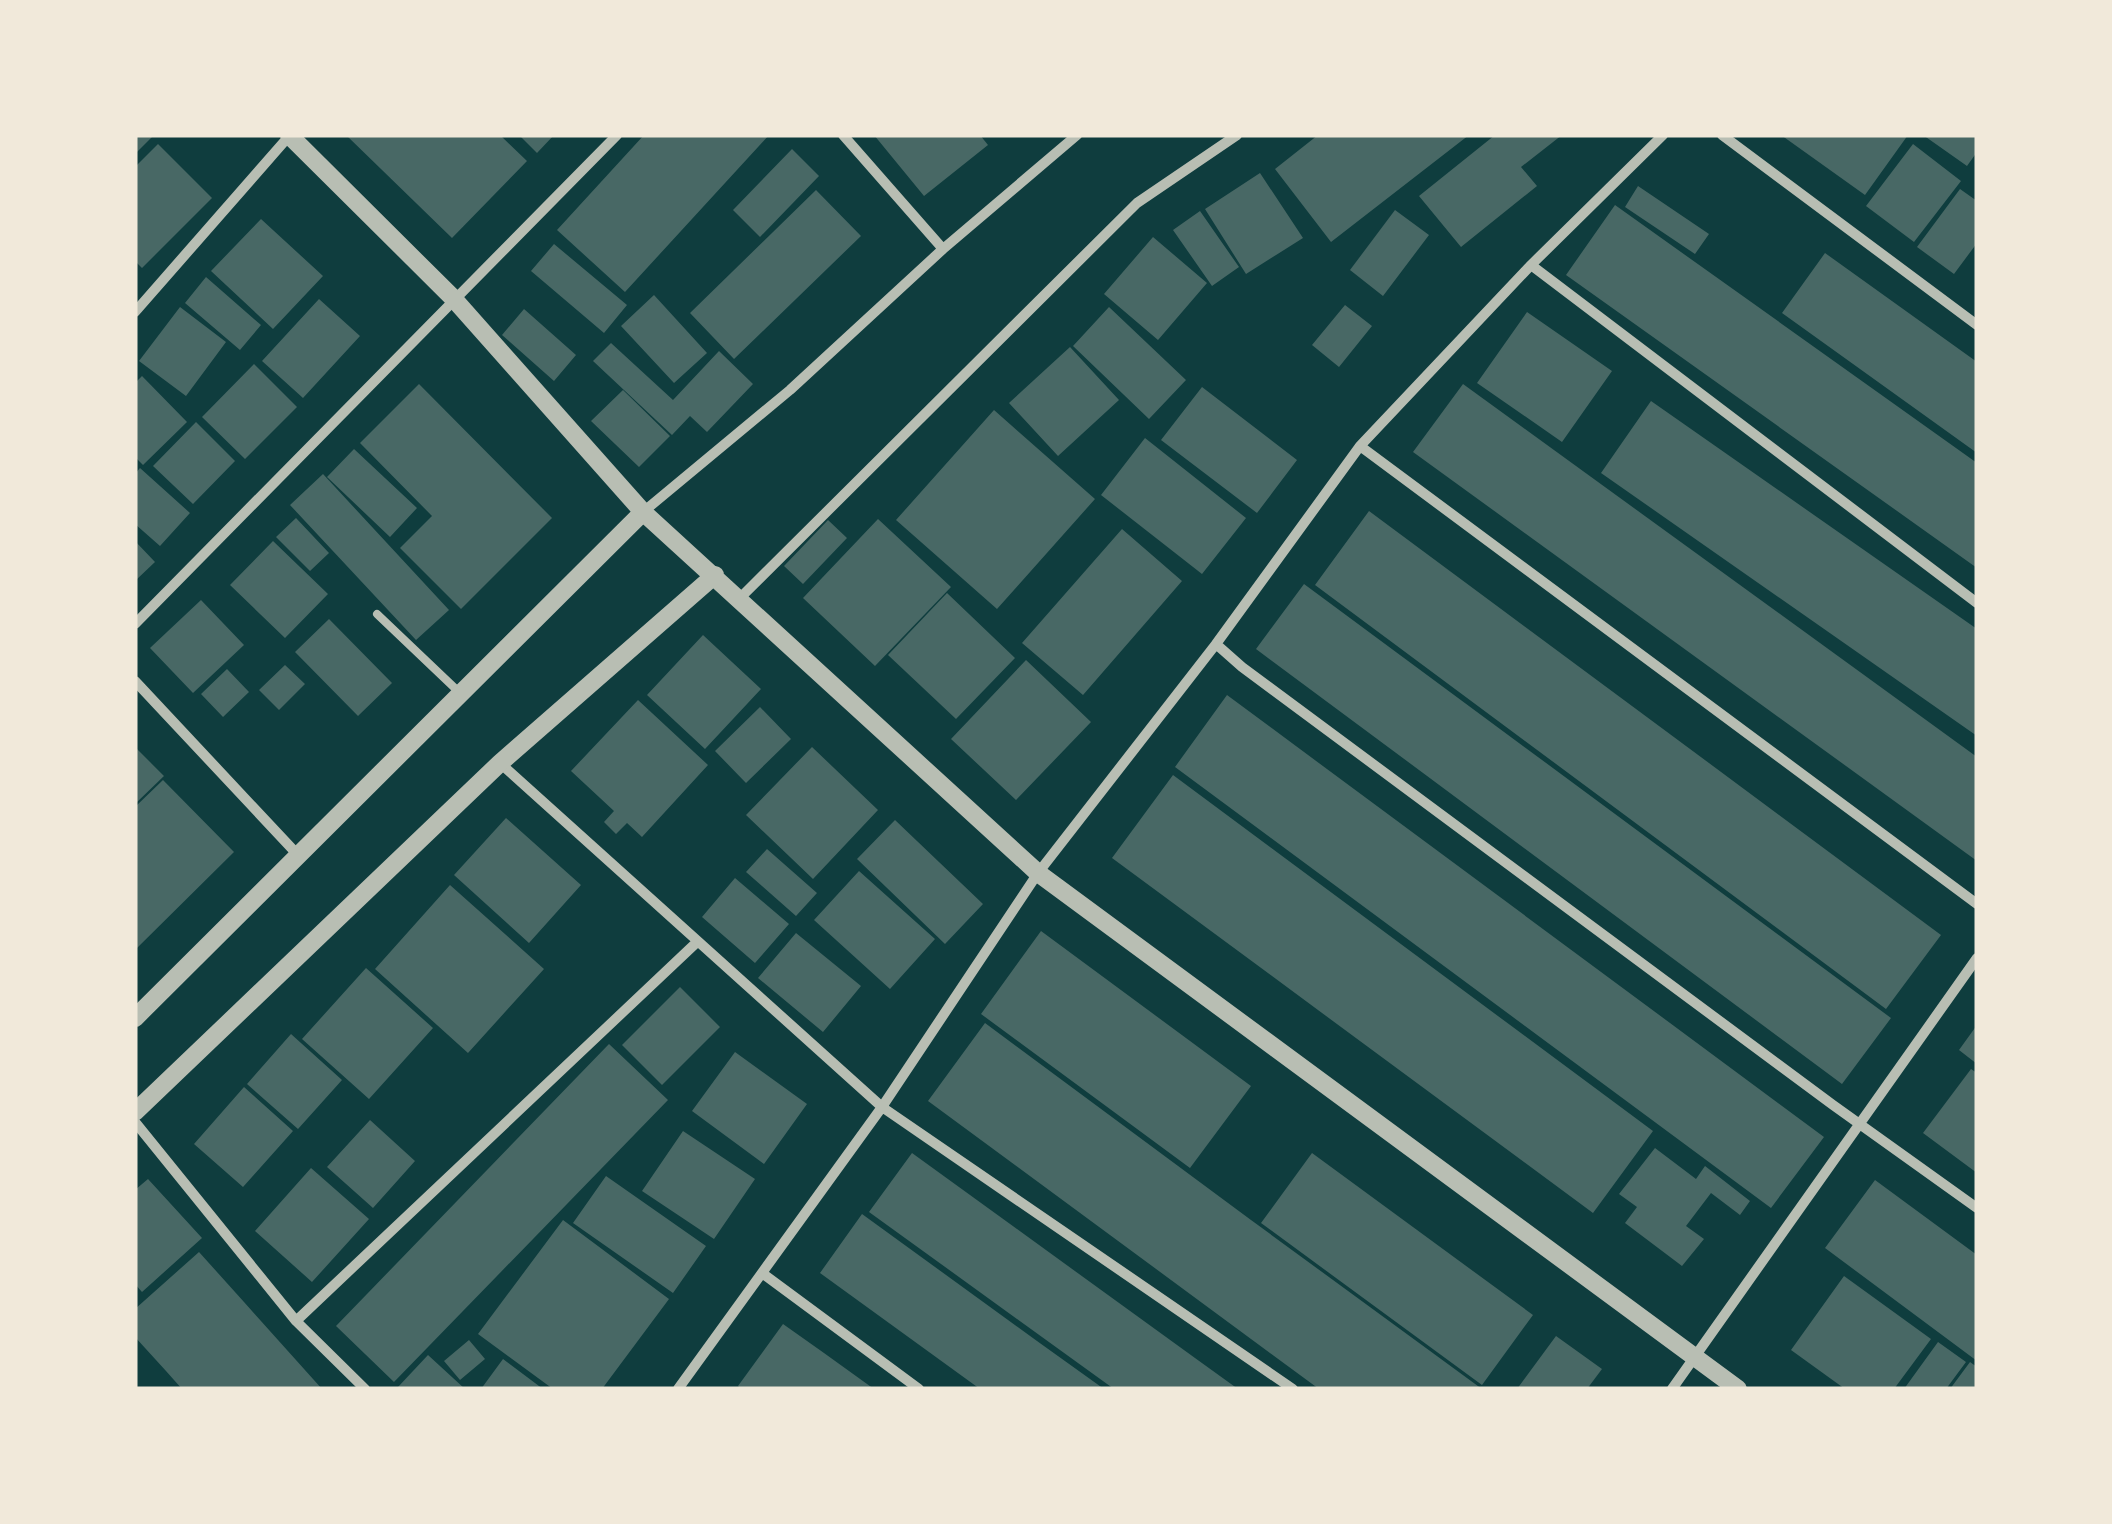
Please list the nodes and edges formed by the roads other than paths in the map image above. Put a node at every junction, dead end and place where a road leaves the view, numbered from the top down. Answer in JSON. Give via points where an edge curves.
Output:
{"nodes":[{"id":1,"x":290,"y":135,"type":"edge"},
{"id":2,"x":617,"y":135,"type":"edge"},
{"id":3,"x":843,"y":135,"type":"edge"},
{"id":4,"x":1077,"y":135,"type":"edge"},
{"id":5,"x":1237,"y":135,"type":"edge"},
{"id":6,"x":1663,"y":135,"type":"edge"},
{"id":7,"x":1722,"y":135,"type":"edge"},
{"id":8,"x":942,"y":249,"type":"junction"},
{"id":9,"x":1531,"y":265,"type":"junction"},
{"id":10,"x":453,"y":298,"type":"junction"},
{"id":11,"x":135,"y":312,"type":"edge"},
{"id":12,"x":1977,"y":325,"type":"edge"},
{"id":13,"x":1360,"y":446,"type":"junction"},
{"id":14,"x":648,"y":517,"type":"junction"},
{"id":15,"x":710,"y":571,"type":"junction"},
{"id":16,"x":740,"y":598,"type":"junction"},
{"id":17,"x":1977,"y":602,"type":"edge"},
{"id":18,"x":377,"y":614,"type":"dead end"},
{"id":19,"x":135,"y":624,"type":"edge"},
{"id":20,"x":1216,"y":644,"type":"junction"},
{"id":21,"x":135,"y":681,"type":"edge"},
{"id":22,"x":460,"y":693,"type":"junction"},
{"id":23,"x":500,"y":762,"type":"junction"},
{"id":24,"x":296,"y":854,"type":"junction"},
{"id":25,"x":1038,"y":873,"type":"junction"},
{"id":26,"x":1977,"y":904,"type":"edge"},
{"id":27,"x":696,"y":943,"type":"junction"},
{"id":28,"x":1977,"y":958,"type":"edge"},
{"id":29,"x":135,"y":1018,"type":"edge"},
{"id":30,"x":882,"y":1107,"type":"junction"},
{"id":31,"x":135,"y":1112,"type":"edge"},
{"id":32,"x":135,"y":1122,"type":"edge"},
{"id":33,"x":1860,"y":1124,"type":"junction"},
{"id":34,"x":1977,"y":1208,"type":"edge"},
{"id":35,"x":762,"y":1273,"type":"junction"},
{"id":36,"x":296,"y":1321,"type":"junction"},
{"id":37,"x":1694,"y":1356,"type":"junction"},
{"id":38,"x":365,"y":1389,"type":"edge"},
{"id":39,"x":678,"y":1389,"type":"edge"},
{"id":40,"x":919,"y":1389,"type":"edge"},
{"id":41,"x":1292,"y":1389,"type":"edge"},
{"id":42,"x":1672,"y":1389,"type":"edge"},
{"id":43,"x":1738,"y":1389,"type":"edge"}],
"edges":[{"from":1,"to":10,"type":"street"},
{"from":1,"to":11,"type":"street"},
{"from":2,"to":10,"type":"street"},
{"from":3,"to":8,"type":"street"},
{"from":4,"to":8,"type":"street"},
{"from":5,"to":16,"type":"street","via":[[1137,203]]},
{"from":6,"to":9,"type":"street"},
{"from":7,"to":12,"type":"street"},
{"from":8,"to":14,"type":"street"},
{"from":9,"to":13,"type":"street"},
{"from":9,"to":17,"type":"street"},
{"from":10,"to":14,"type":"street"},
{"from":10,"to":19,"type":"street"},
{"from":13,"to":20,"type":"street"},
{"from":13,"to":26,"type":"street"},
{"from":14,"to":15,"type":"street"},
{"from":14,"to":22,"type":"street"},
{"from":15,"to":16,"type":"street"},
{"from":15,"to":23,"type":"street"},
{"from":16,"to":25,"type":"street"},
{"from":18,"to":22,"type":"lane"},
{"from":20,"to":25,"type":"street"},
{"from":20,"to":33,"type":"street"},
{"from":21,"to":24,"type":"street"},
{"from":22,"to":24,"type":"street"},
{"from":23,"to":27,"type":"street"},
{"from":23,"to":31,"type":"street"},
{"from":24,"to":29,"type":"street"},
{"from":25,"to":30,"type":"street"},
{"from":25,"to":37,"type":"street"},
{"from":27,"to":30,"type":"street"},
{"from":27,"to":36,"type":"street"},
{"from":28,"to":33,"type":"street"},
{"from":30,"to":35,"type":"street"},
{"from":30,"to":41,"type":"street"},
{"from":32,"to":36,"type":"street"},
{"from":33,"to":34,"type":"street"},
{"from":33,"to":37,"type":"street"},
{"from":35,"to":39,"type":"street"},
{"from":35,"to":40,"type":"street"},
{"from":36,"to":38,"type":"street"},
{"from":37,"to":42,"type":"street"},
{"from":37,"to":43,"type":"street"}]}
